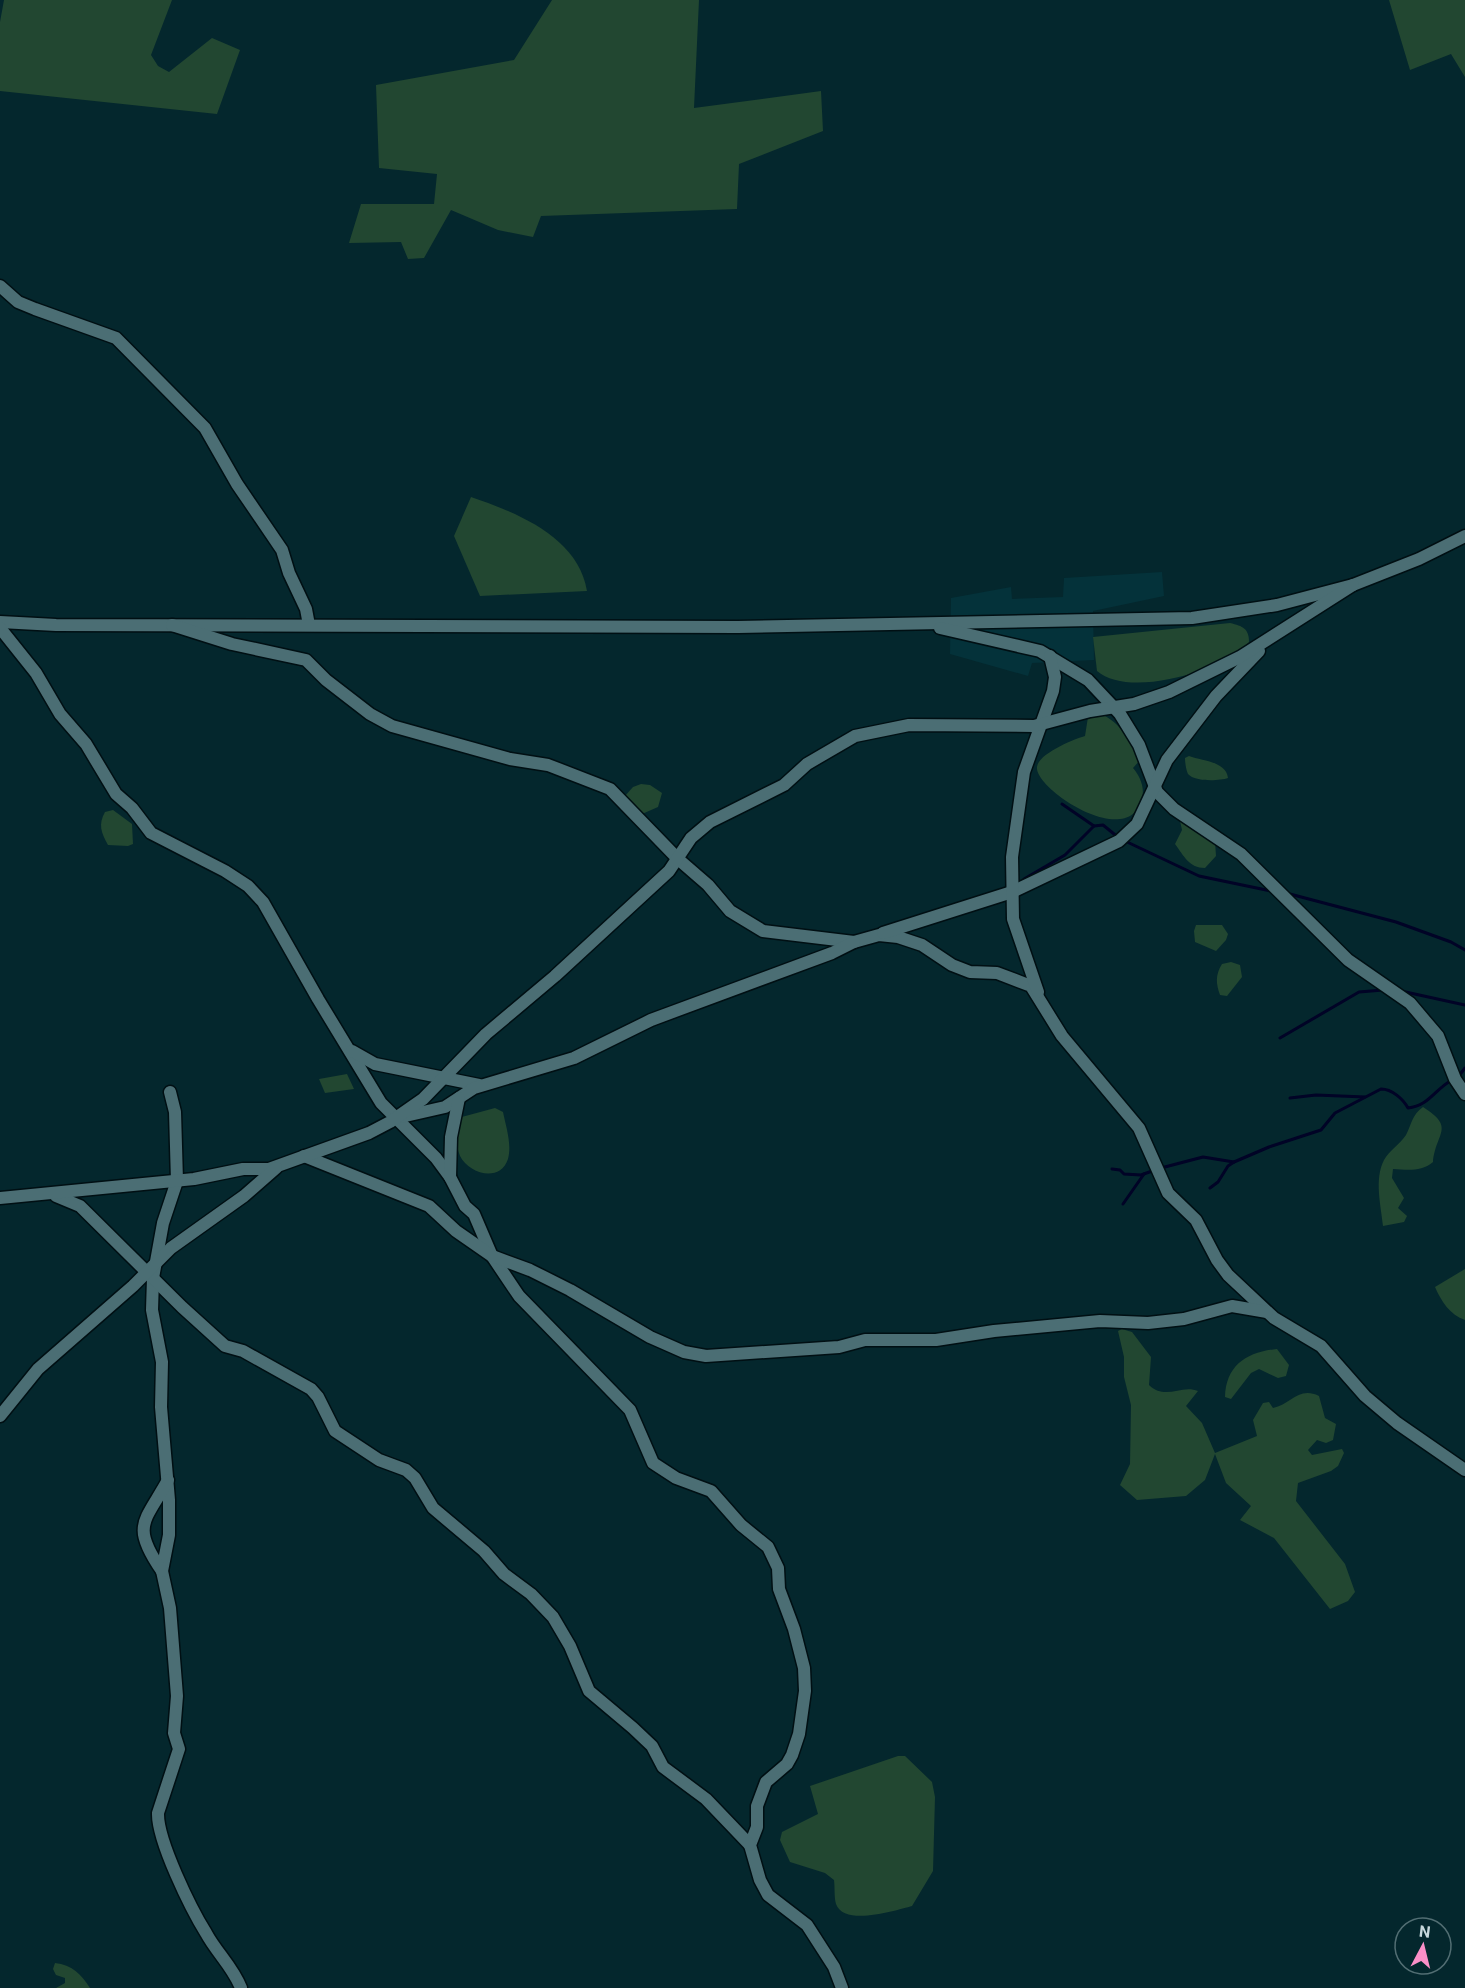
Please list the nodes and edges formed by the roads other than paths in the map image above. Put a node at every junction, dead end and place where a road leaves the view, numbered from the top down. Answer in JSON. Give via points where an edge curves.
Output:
{"nodes":[{"id":1,"x":0,"y":286,"type":"edge"},
{"id":2,"x":1465,"y":536,"type":"edge"},
{"id":3,"x":1353,"y":585,"type":"junction"},
{"id":4,"x":0,"y":622,"type":"edge"},
{"id":5,"x":919,"y":623,"type":"junction"},
{"id":6,"x":172,"y":625,"type":"junction"},
{"id":7,"x":309,"y":625,"type":"junction"},
{"id":8,"x":0,"y":628,"type":"edge"},
{"id":9,"x":1280,"y":633,"type":"junction"},
{"id":10,"x":1050,"y":656,"type":"junction"},
{"id":11,"x":1115,"y":709,"type":"junction"},
{"id":12,"x":1041,"y":724,"type":"junction"},
{"id":13,"x":1154,"y":787,"type":"junction"},
{"id":14,"x":678,"y":859,"type":"junction"},
{"id":15,"x":1012,"y":892,"type":"junction"},
{"id":16,"x":879,"y":935,"type":"junction"},
{"id":17,"x":854,"y":942,"type":"junction"},
{"id":18,"x":1040,"y":996,"type":"junction"},
{"id":19,"x":349,"y":1050,"type":"junction"},
{"id":20,"x":442,"y":1079,"type":"junction"},
{"id":21,"x":481,"y":1085,"type":"junction"},
{"id":22,"x":170,"y":1092,"type":"dead end"},
{"id":23,"x":1465,"y":1094,"type":"edge"},
{"id":24,"x":459,"y":1098,"type":"junction"},
{"id":25,"x":395,"y":1119,"type":"junction"},
{"id":26,"x":304,"y":1156,"type":"junction"},
{"id":27,"x":279,"y":1165,"type":"junction"},
{"id":28,"x":450,"y":1177,"type":"junction"},
{"id":29,"x":177,"y":1181,"type":"junction"},
{"id":30,"x":51,"y":1195,"type":"junction"},
{"id":31,"x":0,"y":1198,"type":"edge"},
{"id":32,"x":492,"y":1256,"type":"junction"},
{"id":33,"x":158,"y":1260,"type":"junction"},
{"id":34,"x":150,"y":1275,"type":"junction"},
{"id":35,"x":1270,"y":1313,"type":"junction"},
{"id":36,"x":0,"y":1416,"type":"edge"},
{"id":37,"x":1465,"y":1470,"type":"edge"},
{"id":38,"x":169,"y":1479,"type":"junction"},
{"id":39,"x":162,"y":1571,"type":"junction"},
{"id":40,"x":750,"y":1845,"type":"junction"},
{"id":41,"x":241,"y":1988,"type":"edge"},
{"id":42,"x":842,"y":1988,"type":"edge"}],
"edges":[{"from":1,"to":7,"type":"street","via":[[18,302],[116,338],[205,428],[282,550]]},
{"from":2,"to":3,"type":"street"},
{"from":3,"to":5,"type":"street","via":[[1277,605],[1192,618]]},
{"from":3,"to":9,"type":"street"},
{"from":4,"to":6,"type":"street"},
{"from":5,"to":7,"type":"street","via":[[738,627]]},
{"from":5,"to":10,"type":"street"},
{"from":6,"to":7,"type":"street"},
{"from":6,"to":14,"type":"street","via":[[232,644],[306,660],[370,714],[392,726],[510,759],[548,765],[597,783],[618,796]]},
{"from":8,"to":19,"type":"street","via":[[36,673],[60,714],[86,744],[116,794],[151,833],[225,871],[263,902]]},
{"from":9,"to":11,"type":"street","via":[[1169,692]]},
{"from":9,"to":13,"type":"street","via":[[1216,696],[1167,760]]},
{"from":10,"to":11,"type":"street","via":[[1088,680]]},
{"from":10,"to":12,"type":"street","via":[[1055,677]]},
{"from":11,"to":12,"type":"street","via":[[1090,711]]},
{"from":11,"to":13,"type":"street","via":[[1138,745]]},
{"from":12,"to":14,"type":"street","via":[[909,725],[855,736],[807,764],[784,785],[710,822],[691,838]]},
{"from":12,"to":15,"type":"street","via":[[1024,772],[1017,809]]},
{"from":13,"to":15,"type":"street","via":[[1137,824],[1119,842]]},
{"from":13,"to":23,"type":"street","via":[[1174,809],[1241,854],[1348,960],[1410,1003],[1438,1036]]},
{"from":14,"to":17,"type":"street","via":[[730,910],[764,931]]},
{"from":14,"to":20,"type":"street"},
{"from":15,"to":16,"type":"street"},
{"from":15,"to":18,"type":"street","via":[[1013,918]]},
{"from":16,"to":17,"type":"street"},
{"from":16,"to":18,"type":"street","via":[[922,945],[970,972],[997,973],[1016,979]]},
{"from":17,"to":21,"type":"street","via":[[651,1020],[574,1058]]},
{"from":18,"to":35,"type":"street","via":[[1062,1036],[1139,1128],[1168,1193],[1196,1220],[1228,1275]]},
{"from":19,"to":20,"type":"street","via":[[375,1064]]},
{"from":19,"to":25,"type":"street"},
{"from":20,"to":21,"type":"street"},
{"from":20,"to":25,"type":"street"},
{"from":21,"to":24,"type":"street"},
{"from":22,"to":29,"type":"street","via":[[176,1112]]},
{"from":24,"to":25,"type":"street","via":[[434,1111]]},
{"from":24,"to":28,"type":"street","via":[[451,1137]]},
{"from":25,"to":26,"type":"street","via":[[369,1133]]},
{"from":25,"to":28,"type":"street"},
{"from":26,"to":27,"type":"street"},
{"from":26,"to":32,"type":"street","via":[[429,1206]]},
{"from":27,"to":29,"type":"street"},
{"from":27,"to":33,"type":"street"},
{"from":28,"to":32,"type":"street","via":[[465,1206],[474,1214]]},
{"from":29,"to":30,"type":"street"},
{"from":29,"to":33,"type":"street","via":[[163,1223]]},
{"from":30,"to":31,"type":"street"},
{"from":30,"to":34,"type":"street","via":[[80,1206]]},
{"from":32,"to":35,"type":"street","via":[[530,1269],[650,1337],[684,1352],[706,1356],[839,1347],[865,1340],[936,1340],[1100,1321],[1148,1323],[1184,1319],[1232,1306]]},
{"from":32,"to":40,"type":"street","via":[[519,1296],[630,1410],[653,1463],[676,1479],[711,1491],[741,1525],[761,1539],[775,1558],[779,1589],[804,1668],[805,1691],[792,1755],[766,1782]]},
{"from":33,"to":34,"type":"street"},
{"from":34,"to":36,"type":"street","via":[[38,1369]]},
{"from":34,"to":38,"type":"street","via":[[162,1362],[161,1407]]},
{"from":34,"to":40,"type":"street","via":[[225,1346],[251,1355],[311,1389],[335,1431],[351,1444],[415,1478],[434,1508],[553,1617],[590,1691],[652,1746],[663,1767],[706,1799]]},
{"from":35,"to":37,"type":"street","via":[[1321,1346],[1365,1396],[1396,1423]]},
{"from":38,"to":39,"type":"street","via":[[169,1535]]},
{"from":38,"to":39,"type":"street","via":[[148,1510],[145,1524],[144,1543]]},
{"from":39,"to":41,"type":"street","via":[[170,1608],[177,1696],[174,1733],[179,1749],[158,1824],[206,1934]]},
{"from":40,"to":42,"type":"street","via":[[768,1895],[807,1925],[834,1966]]}]}
